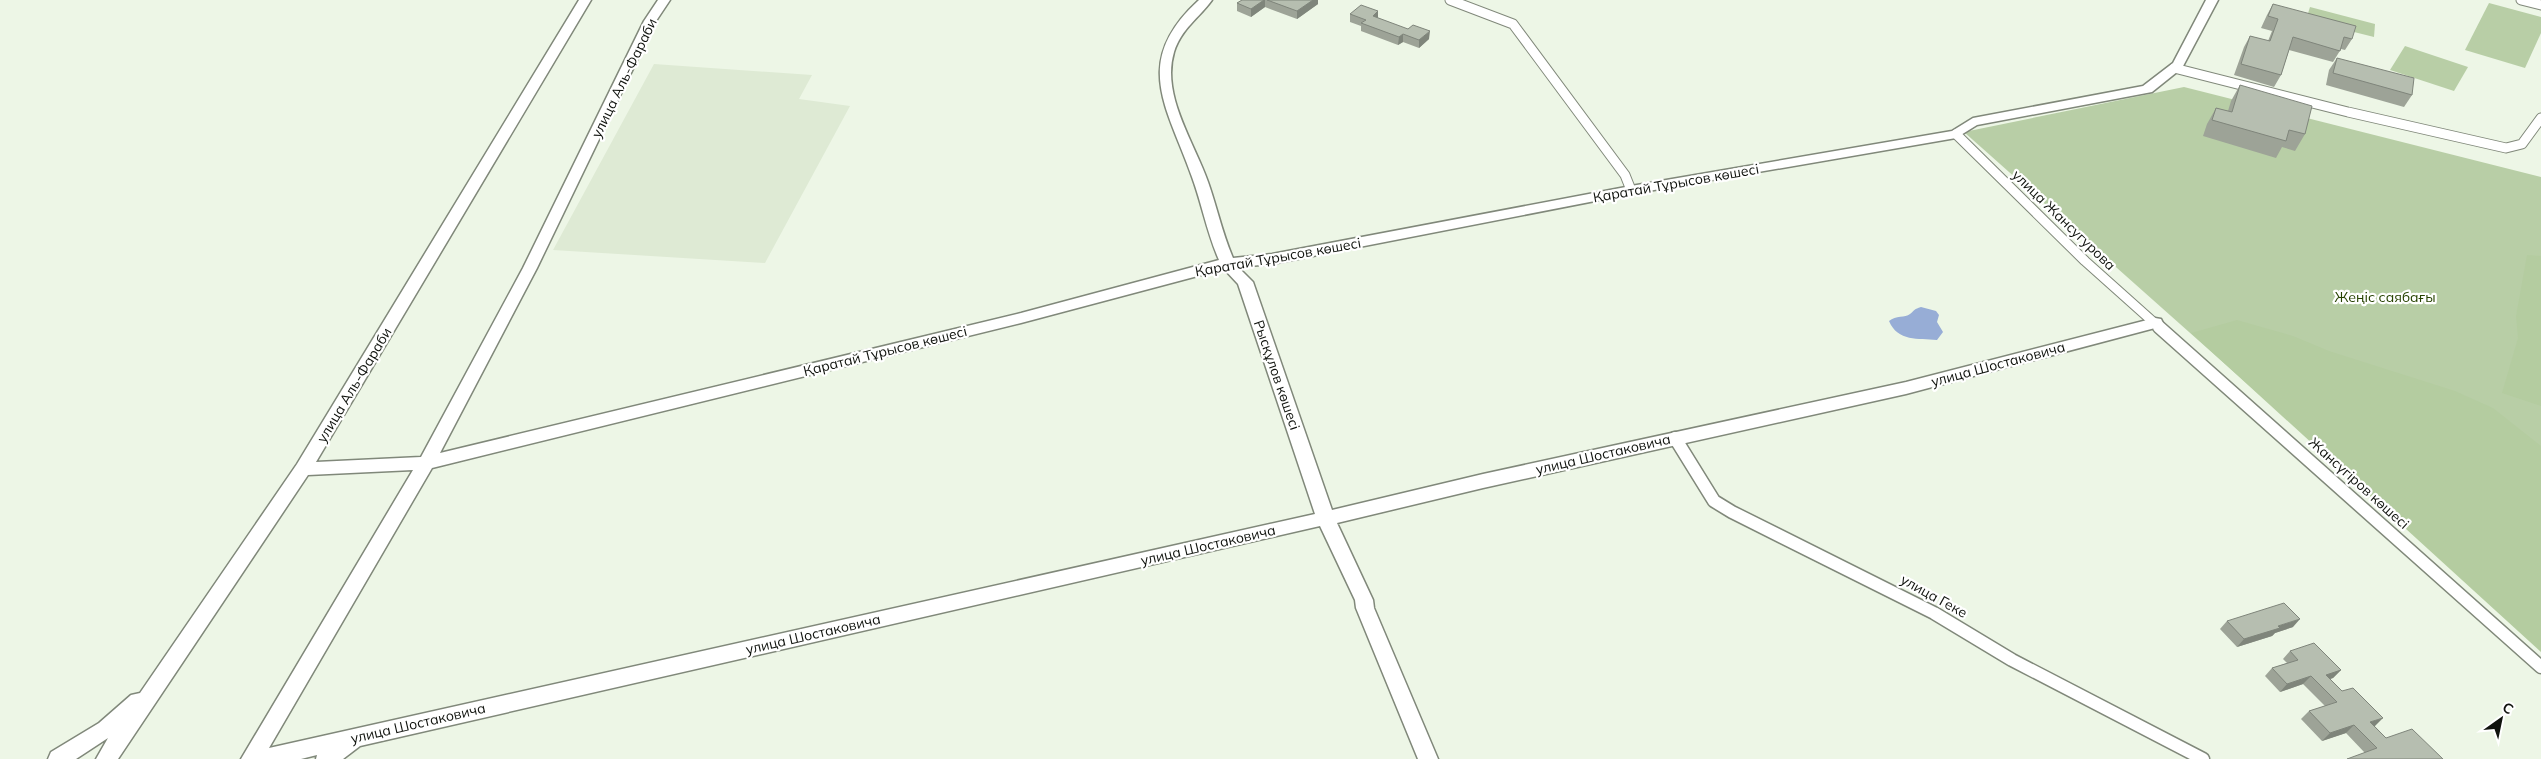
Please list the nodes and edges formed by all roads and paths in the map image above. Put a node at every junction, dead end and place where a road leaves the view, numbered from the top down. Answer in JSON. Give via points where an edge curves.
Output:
{"nodes":[{"id":1,"x":585,"y":0,"type":"edge"},
{"id":2,"x":664,"y":0,"type":"edge"},
{"id":3,"x":1206,"y":0,"type":"edge"},
{"id":4,"x":1450,"y":0,"type":"edge"},
{"id":5,"x":2212,"y":0,"type":"edge"},
{"id":6,"x":2521,"y":0,"type":"edge"},
{"id":7,"x":2541,"y":5,"type":"edge"},
{"id":8,"x":2174,"y":68,"type":"junction"},
{"id":9,"x":2541,"y":118,"type":"edge"},
{"id":10,"x":1956,"y":134,"type":"junction"},
{"id":11,"x":1632,"y":190,"type":"junction"},
{"id":12,"x":1227,"y":263,"type":"junction"},
{"id":13,"x":2155,"y":323,"type":"junction"},
{"id":14,"x":1675,"y":438,"type":"junction"},
{"id":15,"x":426,"y":463,"type":"junction"},
{"id":16,"x":303,"y":469,"type":"junction"},
{"id":17,"x":1325,"y":517,"type":"junction"},
{"id":18,"x":2541,"y":667,"type":"edge"},
{"id":19,"x":160,"y":680,"type":"junction"},
{"id":20,"x":361,"y":736,"type":"junction"},
{"id":21,"x":58,"y":759,"type":"edge"},
{"id":22,"x":106,"y":759,"type":"edge"},
{"id":23,"x":250,"y":759,"type":"edge"},
{"id":24,"x":260,"y":759,"type":"edge"},
{"id":25,"x":326,"y":759,"type":"edge"},
{"id":26,"x":1428,"y":759,"type":"edge"},
{"id":27,"x":2203,"y":759,"type":"edge"}],
"edges":[{"from":1,"to":16,"type":"main road","name":"улица Аль-Фараби"},
{"from":2,"to":15,"type":"main road","name":"улица Аль-Фараби","via":[[650,21],[530,268]]},
{"from":3,"to":12,"type":"main road","name":"Рысқұлов көшесі","via":[[1189,14],[1171,40],[1166,61],[1166,85]]},
{"from":4,"to":11,"type":"street","via":[[1513,24],[1625,175]]},
{"from":5,"to":8,"type":"main road","name":"Қаратай Тұрысов көшесі"},
{"from":6,"to":7,"type":"street"},
{"from":8,"to":9,"type":"street","via":[[2506,148],[2522,144]]},
{"from":8,"to":10,"type":"main road","name":"Қаратай Тұрысов көшесі","via":[[2147,89],[1973,122]]},
{"from":10,"to":11,"type":"main road","name":"Қаратай Тұрысов көшесі"},
{"from":10,"to":13,"type":"street","name":"улица Жансугурова","via":[[2085,262]]},
{"from":11,"to":12,"type":"main road","name":"Қаратай Тұрысов көшесі","via":[[1272,259]]},
{"from":12,"to":15,"type":"main road","name":"Қаратай Тұрысов көшесі","via":[[1020,318]]},
{"from":12,"to":17,"type":"main road","name":"Рысқұлов көшесі","via":[[1245,282]]},
{"from":13,"to":14,"type":"main road","name":"улица Шостаковича","via":[[1906,388]]},
{"from":13,"to":18,"type":"street","name":"Жансүгіров көшесі"},
{"from":14,"to":17,"type":"main road","name":"улица Шостаковича"},
{"from":14,"to":27,"type":"street","name":"улица Геке","via":[[1714,501],[1732,512],[1934,613],[2012,660]]},
{"from":15,"to":16,"type":"main road","name":"Қаратай Тұрысов көшесі"},
{"from":15,"to":23,"type":"main road","name":"улица Аль-Фараби"},
{"from":16,"to":19,"type":"main road","name":"улица Аль-Фараби"},
{"from":17,"to":20,"type":"main road","name":"улица Шостаковича"},
{"from":17,"to":26,"type":"main road","name":"Рысқұлов көшесі","via":[[1364,600]]},
{"from":19,"to":21,"type":"main road","via":[[106,729]]},
{"from":19,"to":22,"type":"main road","name":"улица Аль-Фараби"},
{"from":20,"to":24,"type":"main road","name":"улица Шостаковича"},
{"from":20,"to":25,"type":"main road"}]}
